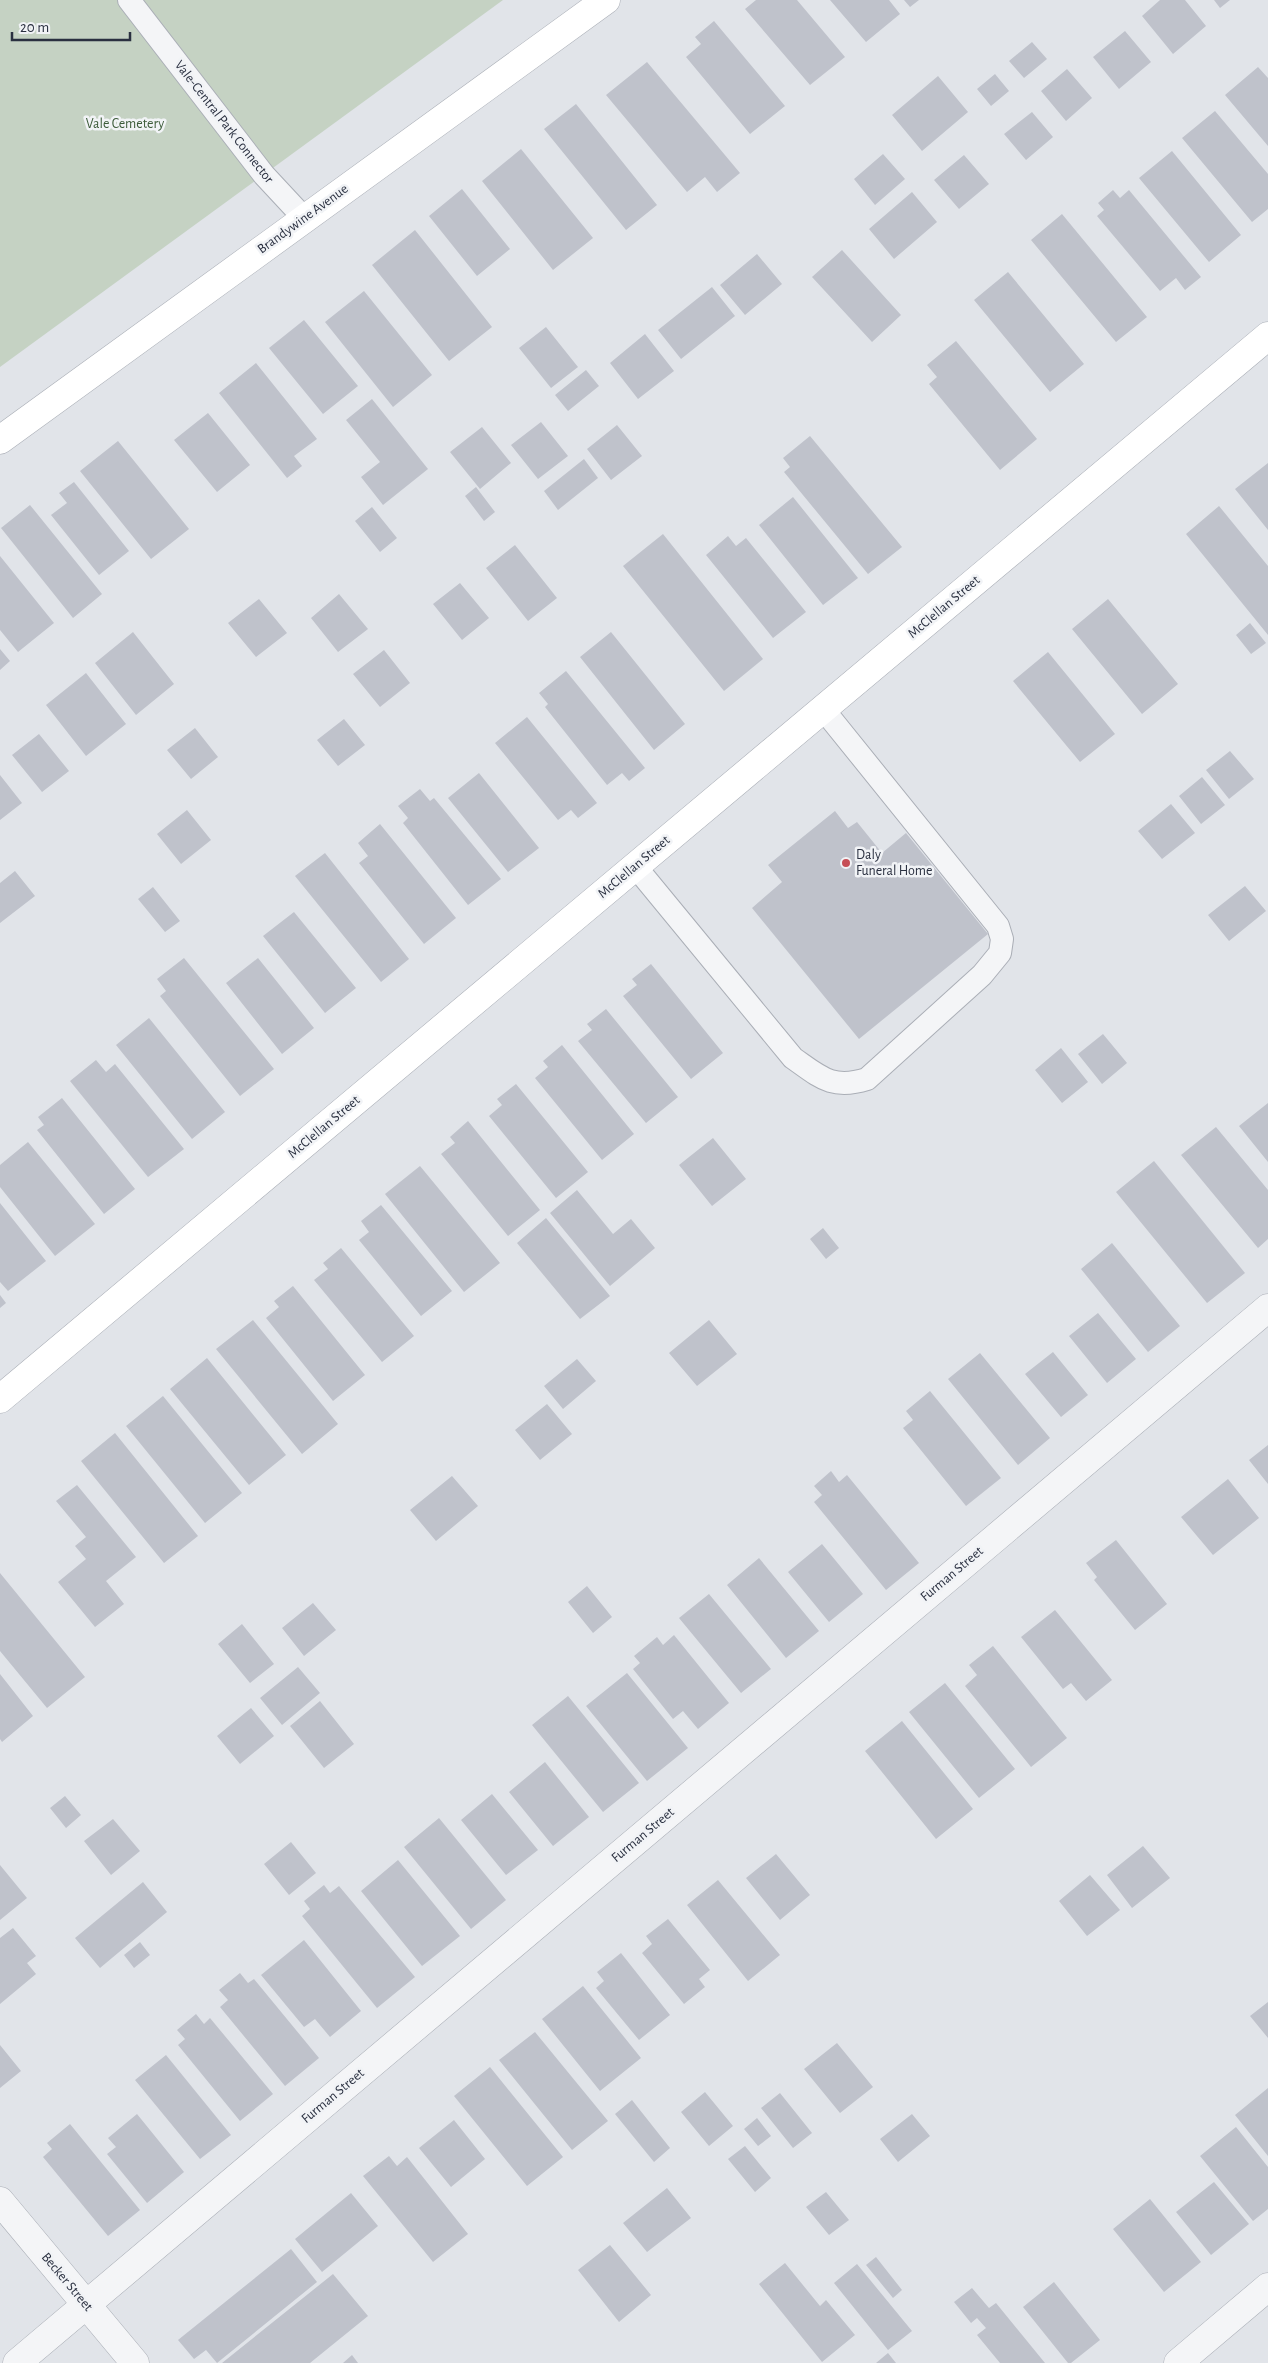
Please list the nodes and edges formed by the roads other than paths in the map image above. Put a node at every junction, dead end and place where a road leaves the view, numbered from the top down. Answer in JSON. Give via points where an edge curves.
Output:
{"nodes":[{"id":1,"x":129,"y":0,"type":"edge"},
{"id":2,"x":606,"y":0,"type":"edge"},
{"id":3,"x":304,"y":218,"type":"junction"},
{"id":4,"x":1268,"y":336,"type":"edge"},
{"id":5,"x":0,"y":440,"type":"edge"},
{"id":6,"x":823,"y":709,"type":"junction"},
{"id":7,"x":635,"y":866,"type":"junction"},
{"id":8,"x":1268,"y":1308,"type":"edge"},
{"id":9,"x":0,"y":1399,"type":"edge"},
{"id":10,"x":0,"y":2201,"type":"edge"},
{"id":11,"x":1268,"y":2287,"type":"edge"},
{"id":12,"x":86,"y":2304,"type":"junction"},
{"id":13,"x":17,"y":2363,"type":"edge"},
{"id":14,"x":135,"y":2363,"type":"edge"},
{"id":15,"x":1178,"y":2363,"type":"edge"}],
"edges":[{"from":1,"to":3,"type":"lane","name":"Vale-Central Park Connector","via":[[264,175]]},
{"from":2,"to":3,"type":"street","name":"Brandywine Avenue"},
{"from":3,"to":5,"type":"street","name":"Brandywine Avenue"},
{"from":4,"to":6,"type":"street","name":"McClellan Street"},
{"from":6,"to":7,"type":"street","name":"McClellan Street"},
{"from":6,"to":7,"type":"lane","via":[[998,926],[1002,939],[1000,953],[982,975],[867,1079],[837,1084],[793,1058]]},
{"from":7,"to":9,"type":"street","name":"McClellan Street"},
{"from":8,"to":12,"type":"street","name":"Furman Street"},
{"from":10,"to":12,"type":"street","name":"Becker Street"},
{"from":11,"to":15,"type":"street"},
{"from":12,"to":13,"type":"street","name":"Furman Street"},
{"from":12,"to":14,"type":"street","name":"Becker Street"}]}
